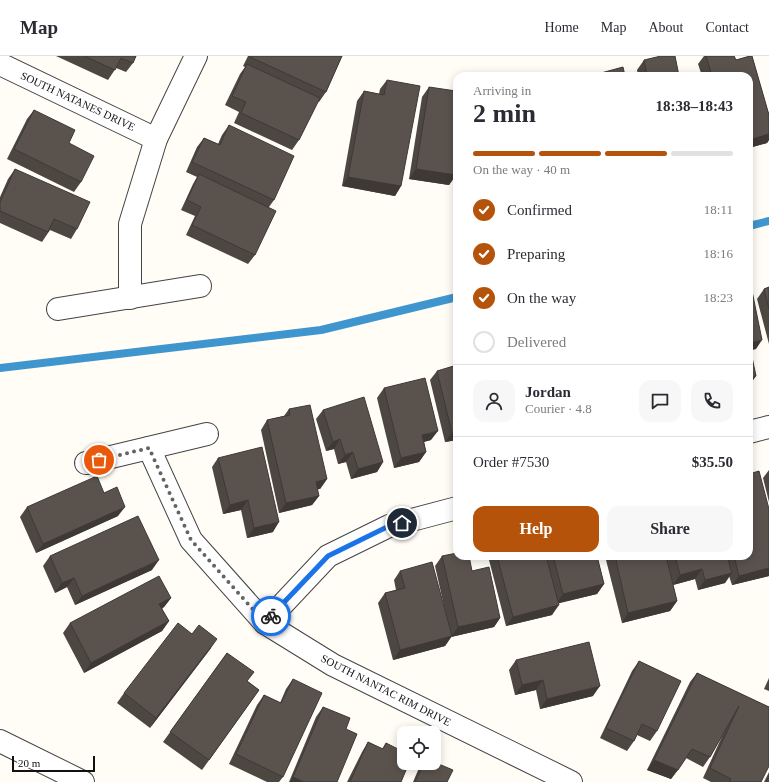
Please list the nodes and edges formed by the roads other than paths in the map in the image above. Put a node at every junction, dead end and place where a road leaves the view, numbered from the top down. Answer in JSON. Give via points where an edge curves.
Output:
{"nodes":[{"id":1,"x":196,"y":56,"type":"edge"},
{"id":2,"x":0,"y":64,"type":"edge"},
{"id":3,"x":156,"y":139,"type":"junction"},
{"id":4,"x":200,"y":286,"type":"dead end"},
{"id":5,"x":130,"y":298,"type":"junction"},
{"id":6,"x":58,"y":310,"type":"dead end"},
{"id":7,"x":769,"y":427,"type":"edge"},
{"id":8,"x":753,"y":431,"type":"edge"},
{"id":9,"x":207,"y":434,"type":"dead end"},
{"id":10,"x":149,"y":448,"type":"junction"},
{"id":11,"x":86,"y":463,"type":"dead end"},
{"id":12,"x":453,"y":509,"type":"edge"},
{"id":13,"x":265,"y":623,"type":"junction"},
{"id":14,"x":0,"y":741,"type":"edge"},
{"id":15,"x":79,"y":780,"type":"edge"},
{"id":16,"x":571,"y":782,"type":"edge"}],
"edges":[{"from":1,"to":3,"type":"street"},
{"from":2,"to":3,"type":"street","name":"SOUTH NATANES DRIVE"},
{"from":3,"to":5,"type":"street","via":[[130,224]]},
{"from":4,"to":5,"type":"street"},
{"from":5,"to":6,"type":"street"},
{"from":7,"to":8,"type":"street"},
{"from":9,"to":10,"type":"street"},
{"from":10,"to":11,"type":"street"},
{"from":10,"to":13,"type":"street","name":"SOUTH NANTAC RIM DRIVE","via":[[191,540]]},
{"from":12,"to":13,"type":"street","via":[[389,526],[328,556]]},
{"from":13,"to":16,"type":"street","name":"SOUTH NANTAC RIM DRIVE","via":[[333,665]]},
{"from":14,"to":15,"type":"street"}]}
